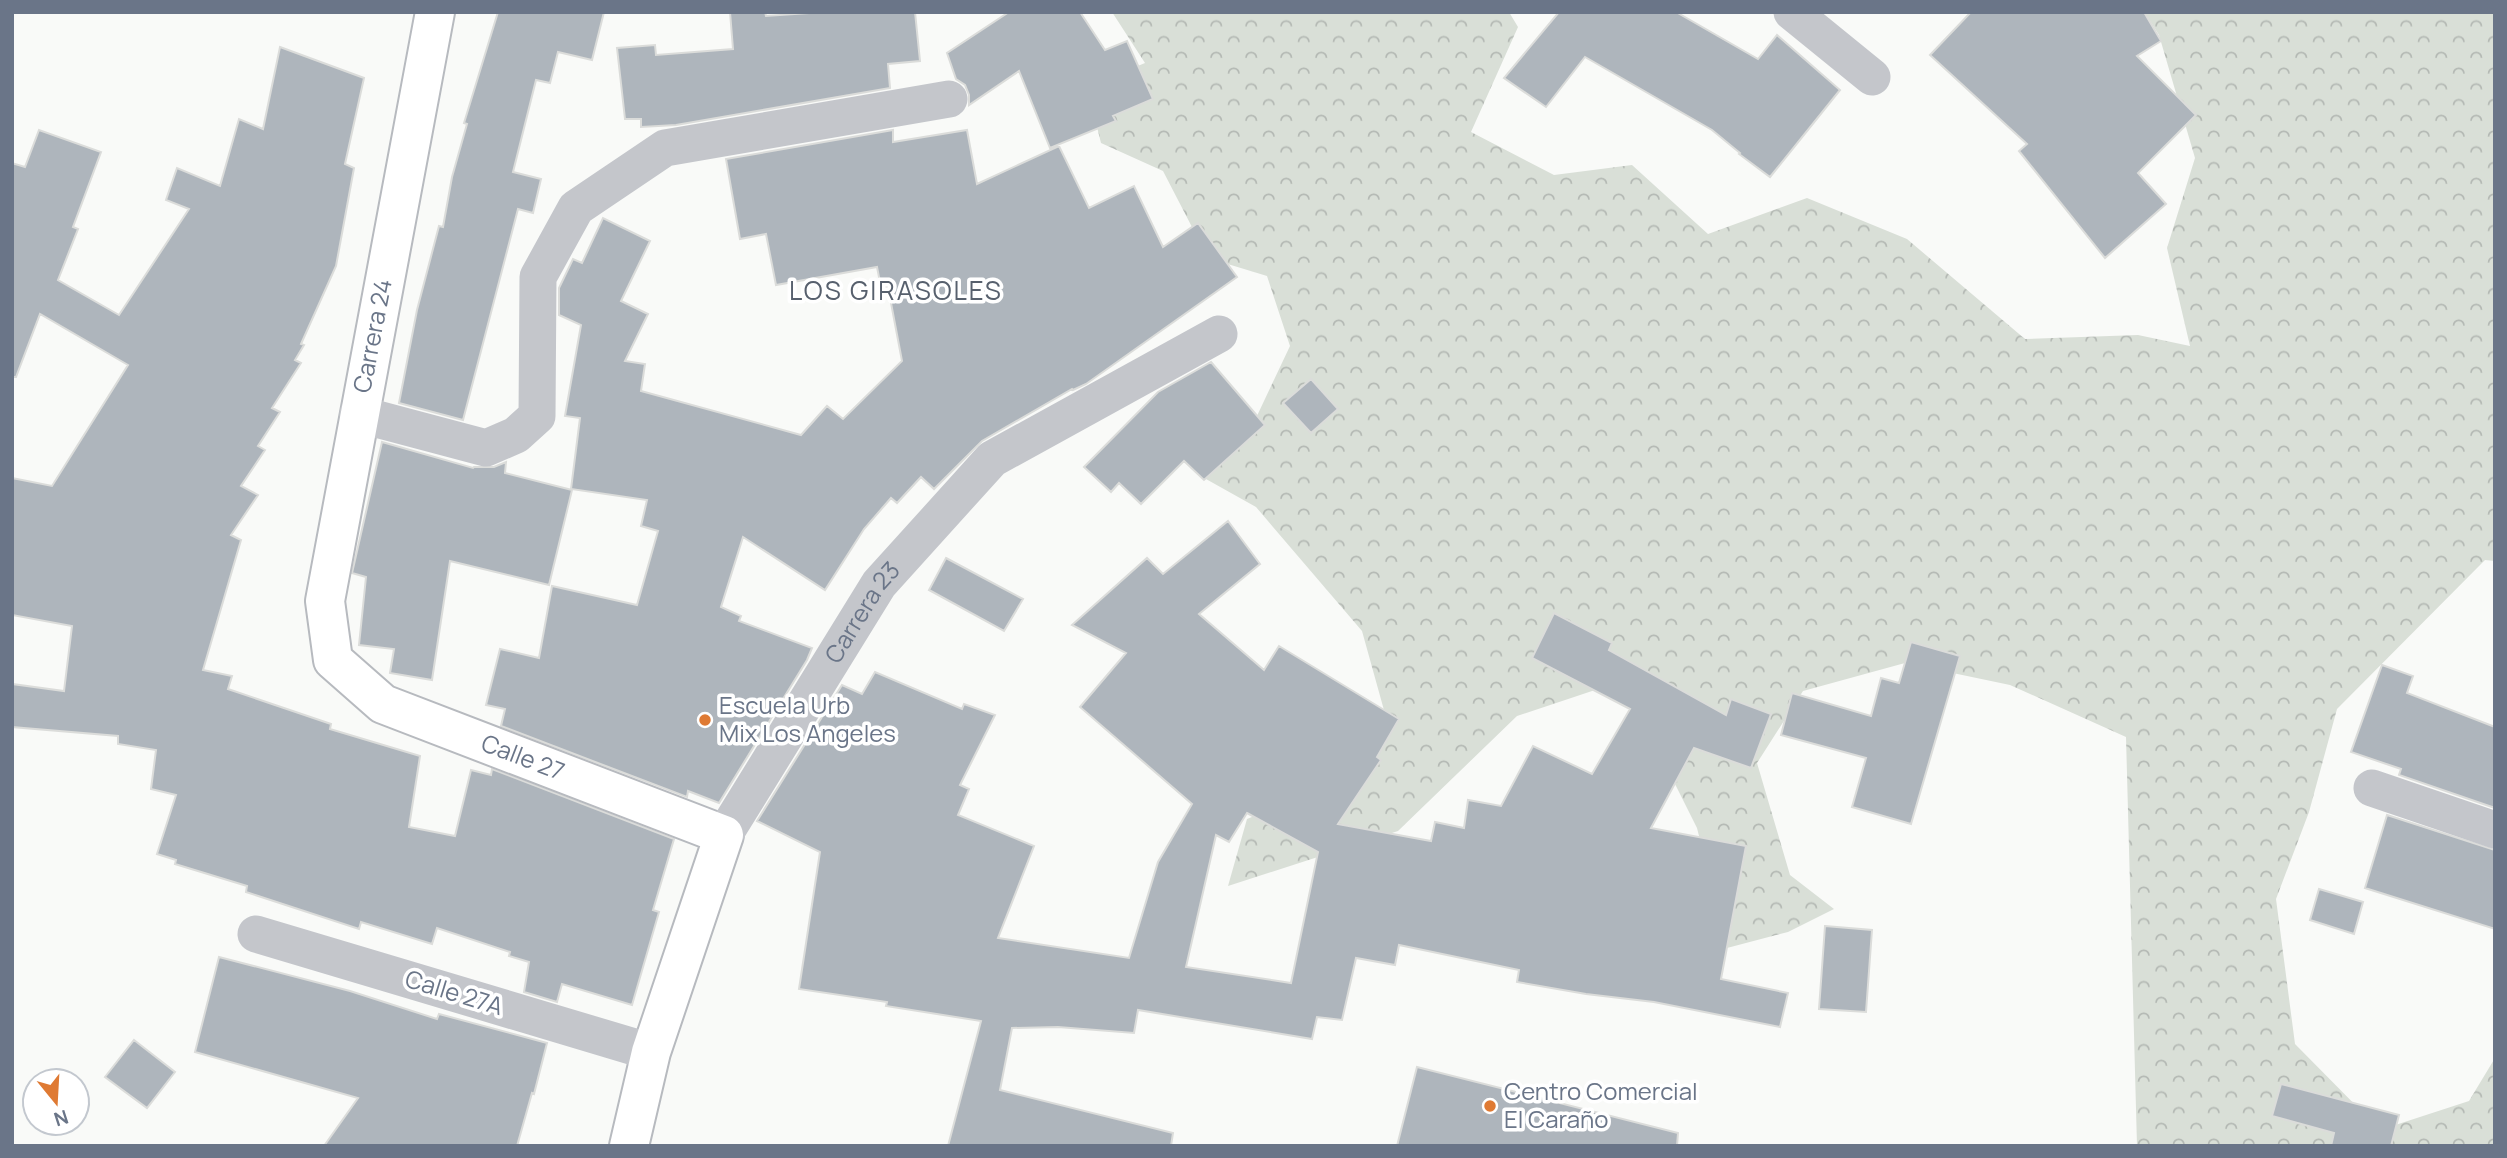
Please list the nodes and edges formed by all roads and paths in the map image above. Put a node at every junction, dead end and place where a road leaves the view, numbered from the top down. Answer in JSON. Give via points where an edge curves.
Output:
{"nodes":[{"id":1,"x":435,"y":12,"type":"edge"},
{"id":2,"x":1791,"y":12,"type":"edge"},
{"id":3,"x":1872,"y":77,"type":"dead end"},
{"id":4,"x":949,"y":99,"type":"dead end"},
{"id":5,"x":1219,"y":334,"type":"dead end"},
{"id":6,"x":358,"y":414,"type":"junction"},
{"id":7,"x":333,"y":660,"type":"joint"},
{"id":8,"x":2372,"y":788,"type":"dead end"},
{"id":9,"x":2495,"y":830,"type":"edge"},
{"id":10,"x":724,"y":835,"type":"junction"},
{"id":11,"x":257,"y":934,"type":"dead end"},
{"id":12,"x":651,"y":1052,"type":"junction"},
{"id":13,"x":629,"y":1146,"type":"edge"}],
"edges":[{"from":1,"to":6,"type":"main road","name":"Carrera 24"},
{"from":2,"to":3,"type":"street"},
{"from":4,"to":6,"type":"street","via":[[665,148],[576,208],[538,277],[537,416],[516,435],[486,448]]},
{"from":5,"to":10,"type":"street","name":"Carrera 23","via":[[992,459],[879,584]]},
{"from":6,"to":7,"type":"main road","name":"Carrera 24","via":[[325,601]]},
{"from":7,"to":10,"type":"main road","name":"Calle 27","via":[[383,704]]},
{"from":8,"to":9,"type":"street"},
{"from":10,"to":12,"type":"main road","name":"Carrera 23"},
{"from":11,"to":12,"type":"street","name":"Calle 27A"},
{"from":12,"to":13,"type":"main road","name":"Carrera 23"}]}
